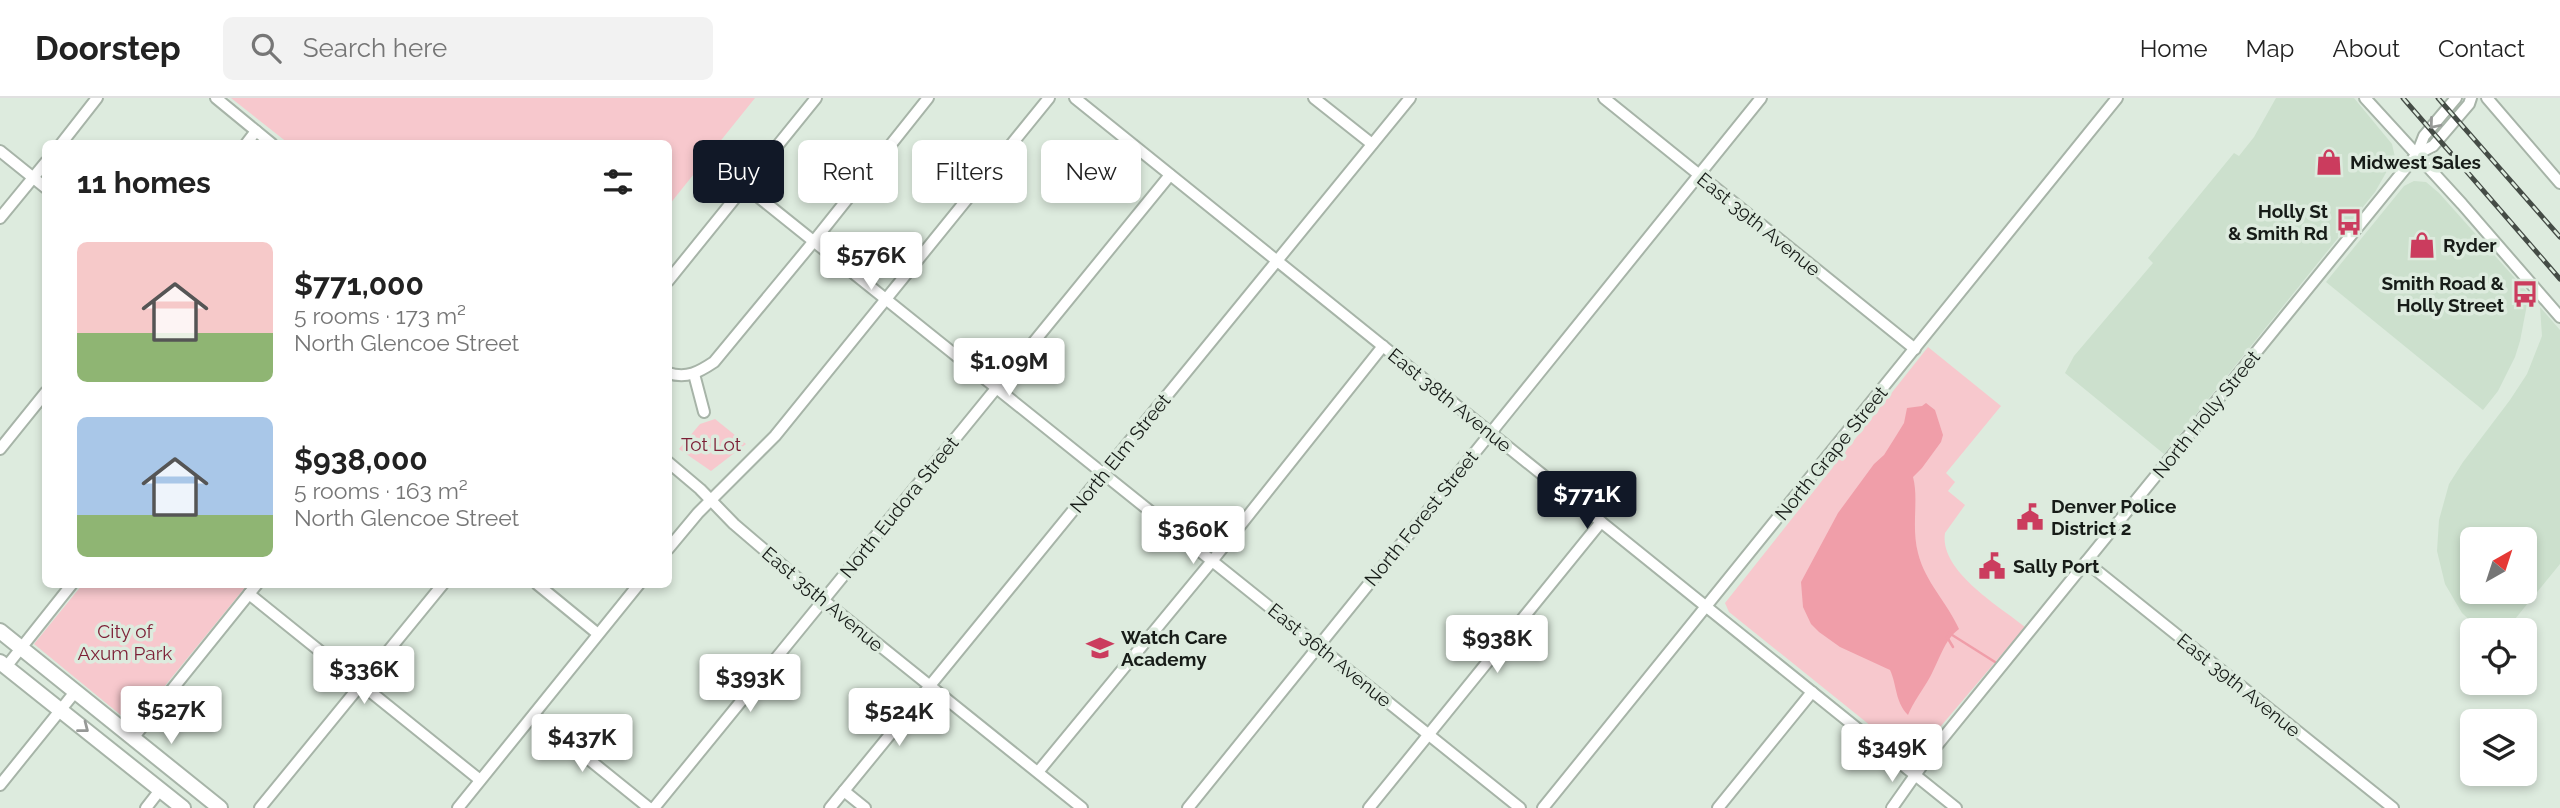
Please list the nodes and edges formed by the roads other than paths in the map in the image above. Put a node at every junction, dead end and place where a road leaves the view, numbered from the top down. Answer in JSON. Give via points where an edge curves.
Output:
{"nodes":[{"id":1,"x":97,"y":98,"type":"edge"},
{"id":2,"x":216,"y":98,"type":"edge"},
{"id":3,"x":816,"y":98,"type":"edge"},
{"id":4,"x":928,"y":98,"type":"edge"},
{"id":5,"x":1049,"y":98,"type":"edge"},
{"id":6,"x":1075,"y":98,"type":"edge"},
{"id":7,"x":1314,"y":98,"type":"edge"},
{"id":8,"x":1410,"y":98,"type":"edge"},
{"id":9,"x":1604,"y":98,"type":"edge"},
{"id":10,"x":1761,"y":98,"type":"edge"},
{"id":11,"x":2118,"y":98,"type":"edge"},
{"id":12,"x":2365,"y":98,"type":"edge"},
{"id":13,"x":2456,"y":98,"type":"edge"},
{"id":14,"x":2471,"y":98,"type":"edge"},
{"id":15,"x":2487,"y":98,"type":"edge"},
{"id":16,"x":256,"y":131,"type":"junction"},
{"id":17,"x":64,"y":140,"type":"edge"},
{"id":18,"x":249,"y":140,"type":"edge"},
{"id":19,"x":267,"y":140,"type":"edge"},
{"id":20,"x":783,"y":140,"type":"edge"},
{"id":21,"x":1372,"y":144,"type":"junction"},
{"id":22,"x":0,"y":151,"type":"edge"},
{"id":23,"x":2417,"y":154,"type":"junction"},
{"id":24,"x":42,"y":167,"type":"edge"},
{"id":25,"x":1170,"y":175,"type":"junction"},
{"id":26,"x":1699,"y":175,"type":"junction"},
{"id":27,"x":33,"y":178,"type":"junction"},
{"id":28,"x":2560,"y":183,"type":"edge"},
{"id":29,"x":42,"y":185,"type":"edge"},
{"id":30,"x":733,"y":203,"type":"edge"},
{"id":31,"x":766,"y":203,"type":"edge"},
{"id":32,"x":0,"y":218,"type":"edge"},
{"id":33,"x":814,"y":242,"type":"junction"},
{"id":34,"x":1277,"y":262,"type":"junction"},
{"id":35,"x":672,"y":276,"type":"edge"},
{"id":36,"x":886,"y":299,"type":"junction"},
{"id":37,"x":2560,"y":317,"type":"edge"},
{"id":38,"x":1383,"y":346,"type":"junction"},
{"id":39,"x":1915,"y":349,"type":"junction"},
{"id":40,"x":672,"y":374,"type":"edge"},
{"id":41,"x":694,"y":374,"type":"junction"},
{"id":42,"x":997,"y":388,"type":"junction"},
{"id":43,"x":42,"y":397,"type":"edge"},
{"id":44,"x":704,"y":412,"type":"dead end"},
{"id":45,"x":1489,"y":433,"type":"junction"},
{"id":46,"x":0,"y":449,"type":"edge"},
{"id":47,"x":672,"y":466,"type":"edge"},
{"id":48,"x":1103,"y":473,"type":"junction"},
{"id":49,"x":711,"y":501,"type":"junction"},
{"id":50,"x":1601,"y":522,"type":"junction"},
{"id":51,"x":672,"y":545,"type":"edge"},
{"id":52,"x":1212,"y":561,"type":"junction"},
{"id":53,"x":2086,"y":562,"type":"junction"},
{"id":54,"x":69,"y":588,"type":"edge"},
{"id":55,"x":254,"y":588,"type":"edge"},
{"id":56,"x":440,"y":588,"type":"edge"},
{"id":57,"x":542,"y":588,"type":"edge"},
{"id":58,"x":636,"y":588,"type":"edge"},
{"id":59,"x":249,"y":594,"type":"junction"},
{"id":60,"x":822,"y":600,"type":"junction"},
{"id":61,"x":1706,"y":607,"type":"junction"},
{"id":62,"x":0,"y":631,"type":"edge"},
{"id":63,"x":598,"y":634,"type":"junction"},
{"id":64,"x":1318,"y":646,"type":"junction"},
{"id":65,"x":21,"y":648,"type":"junction"},
{"id":66,"x":3,"y":665,"type":"edge"},
{"id":67,"x":362,"y":684,"type":"junction"},
{"id":68,"x":929,"y":685,"type":"junction"},
{"id":69,"x":75,"y":692,"type":"junction"},
{"id":70,"x":1812,"y":692,"type":"junction"},
{"id":71,"x":60,"y":710,"type":"junction"},
{"id":72,"x":534,"y":715,"type":"junction"},
{"id":73,"x":137,"y":733,"type":"junction"},
{"id":74,"x":1429,"y":735,"type":"junction"},
{"id":75,"x":1038,"y":772,"type":"junction"},
{"id":76,"x":1915,"y":775,"type":"junction"},
{"id":77,"x":480,"y":780,"type":"junction"},
{"id":78,"x":0,"y":785,"type":"edge"},
{"id":79,"x":844,"y":791,"type":"junction"},
{"id":80,"x":157,"y":794,"type":"junction"},
{"id":81,"x":146,"y":808,"type":"edge"},
{"id":82,"x":183,"y":808,"type":"edge"},
{"id":83,"x":220,"y":808,"type":"edge"},
{"id":84,"x":260,"y":808,"type":"edge"},
{"id":85,"x":458,"y":808,"type":"edge"},
{"id":86,"x":652,"y":808,"type":"edge"},
{"id":87,"x":830,"y":808,"type":"edge"},
{"id":88,"x":865,"y":808,"type":"edge"},
{"id":89,"x":1082,"y":808,"type":"edge"},
{"id":90,"x":1188,"y":808,"type":"edge"},
{"id":91,"x":1369,"y":808,"type":"edge"},
{"id":92,"x":1520,"y":808,"type":"edge"},
{"id":93,"x":1543,"y":808,"type":"edge"},
{"id":94,"x":1718,"y":808,"type":"edge"},
{"id":95,"x":1892,"y":808,"type":"edge"},
{"id":96,"x":1956,"y":808,"type":"edge"},
{"id":97,"x":2393,"y":808,"type":"edge"}],
"edges":[{"from":1,"to":17,"type":"street"},
{"from":2,"to":16,"type":"street"},
{"from":3,"to":20,"type":"street"},
{"from":4,"to":33,"type":"street"},
{"from":5,"to":36,"type":"street"},
{"from":6,"to":25,"type":"street","name":"East 38th Avenue"},
{"from":7,"to":21,"type":"street"},
{"from":8,"to":21,"type":"street","name":"North Elm Street"},
{"from":9,"to":26,"type":"street","name":"East 39th Avenue"},
{"from":10,"to":26,"type":"street","name":"North Forest Street"},
{"from":11,"to":39,"type":"street","name":"North Grape Street"},
{"from":12,"to":23,"type":"street"},
{"from":13,"to":23,"type":"street","name":"North Holly Street","one_way":true,"via":[[2424,136]]},
{"from":14,"to":23,"type":"street","name":"North Holly Street","via":[[2433,146]]},
{"from":15,"to":28,"type":"street"},
{"from":16,"to":18,"type":"street"},
{"from":16,"to":19,"type":"street"},
{"from":21,"to":34,"type":"street","name":"North Elm Street"},
{"from":22,"to":27,"type":"street"},
{"from":23,"to":37,"type":"street"},
{"from":23,"to":53,"type":"street","name":"North Holly Street"},
{"from":24,"to":27,"type":"street"},
{"from":25,"to":34,"type":"street","name":"East 38th Avenue"},
{"from":25,"to":42,"type":"street","name":"North Eudora Street"},
{"from":26,"to":39,"type":"street","name":"East 39th Avenue"},
{"from":26,"to":45,"type":"street","name":"North Forest Street"},
{"from":27,"to":29,"type":"street"},
{"from":27,"to":32,"type":"street"},
{"from":30,"to":35,"type":"street"},
{"from":31,"to":33,"type":"street","name":"East 36th Avenue"},
{"from":33,"to":36,"type":"street","name":"East 36th Avenue"},
{"from":33,"to":41,"type":"street","via":[[714,362]]},
{"from":34,"to":38,"type":"street","name":"East 38th Avenue"},
{"from":34,"to":48,"type":"street","name":"North Elm Street"},
{"from":36,"to":42,"type":"street","name":"East 36th Avenue"},
{"from":36,"to":49,"type":"street","via":[[775,436]]},
{"from":38,"to":45,"type":"street","name":"East 38th Avenue"},
{"from":38,"to":52,"type":"street"},
{"from":39,"to":61,"type":"street","name":"North Grape Street"},
{"from":40,"to":41,"type":"street"},
{"from":41,"to":44,"type":"street"},
{"from":42,"to":48,"type":"street","name":"East 36th Avenue"},
{"from":42,"to":60,"type":"street","name":"North Eudora Street"},
{"from":43,"to":46,"type":"street"},
{"from":45,"to":50,"type":"street","name":"East 38th Avenue"},
{"from":45,"to":64,"type":"street","name":"North Forest Street"},
{"from":47,"to":49,"type":"street","name":"East 35th Avenue"},
{"from":48,"to":52,"type":"street","name":"East 36th Avenue"},
{"from":48,"to":68,"type":"street","name":"North Elm Street"},
{"from":49,"to":51,"type":"street"},
{"from":49,"to":60,"type":"street","name":"East 35th Avenue"},
{"from":50,"to":61,"type":"street","name":"East 38th Avenue"},
{"from":50,"to":74,"type":"street"},
{"from":52,"to":64,"type":"street","name":"East 36th Avenue"},
{"from":52,"to":75,"type":"street"},
{"from":53,"to":76,"type":"street","name":"North Holly Street"},
{"from":53,"to":97,"type":"street","name":"East 39th Avenue"},
{"from":54,"to":65,"type":"street"},
{"from":55,"to":59,"type":"street"},
{"from":56,"to":67,"type":"street"},
{"from":57,"to":63,"type":"street"},
{"from":58,"to":63,"type":"street"},
{"from":59,"to":67,"type":"street"},
{"from":59,"to":73,"type":"street"},
{"from":60,"to":68,"type":"street","name":"East 35th Avenue"},
{"from":60,"to":86,"type":"street","name":"North Eudora Street"},
{"from":61,"to":70,"type":"street","name":"East 38th Avenue"},
{"from":61,"to":93,"type":"street","name":"North Grape Street"},
{"from":62,"to":65,"type":"main road"},
{"from":63,"to":72,"type":"street"},
{"from":64,"to":74,"type":"street","name":"East 36th Avenue"},
{"from":64,"to":90,"type":"street","name":"North Forest Street"},
{"from":65,"to":66,"type":"street"},
{"from":65,"to":69,"type":"main road"},
{"from":66,"to":71,"type":"main road"},
{"from":67,"to":77,"type":"street"},
{"from":67,"to":84,"type":"street"},
{"from":68,"to":75,"type":"street","name":"East 35th Avenue"},
{"from":68,"to":79,"type":"street","name":"North Elm Street"},
{"from":69,"to":71,"type":"street"},
{"from":69,"to":73,"type":"main road"},
{"from":70,"to":76,"type":"street","name":"East 38th Avenue"},
{"from":70,"to":94,"type":"street"},
{"from":71,"to":78,"type":"street"},
{"from":71,"to":80,"type":"main road","one_way":true},
{"from":72,"to":77,"type":"street"},
{"from":72,"to":86,"type":"street"},
{"from":73,"to":83,"type":"main road"},
{"from":74,"to":91,"type":"street"},
{"from":74,"to":92,"type":"street","name":"East 36th Avenue"},
{"from":75,"to":89,"type":"street","name":"East 35th Avenue"},
{"from":76,"to":95,"type":"street","name":"North Holly Street"},
{"from":76,"to":96,"type":"street","name":"East 38th Avenue"},
{"from":77,"to":85,"type":"street"},
{"from":79,"to":87,"type":"street","name":"North Elm Street"},
{"from":79,"to":88,"type":"street"},
{"from":80,"to":81,"type":"street"},
{"from":80,"to":82,"type":"main road"}]}
